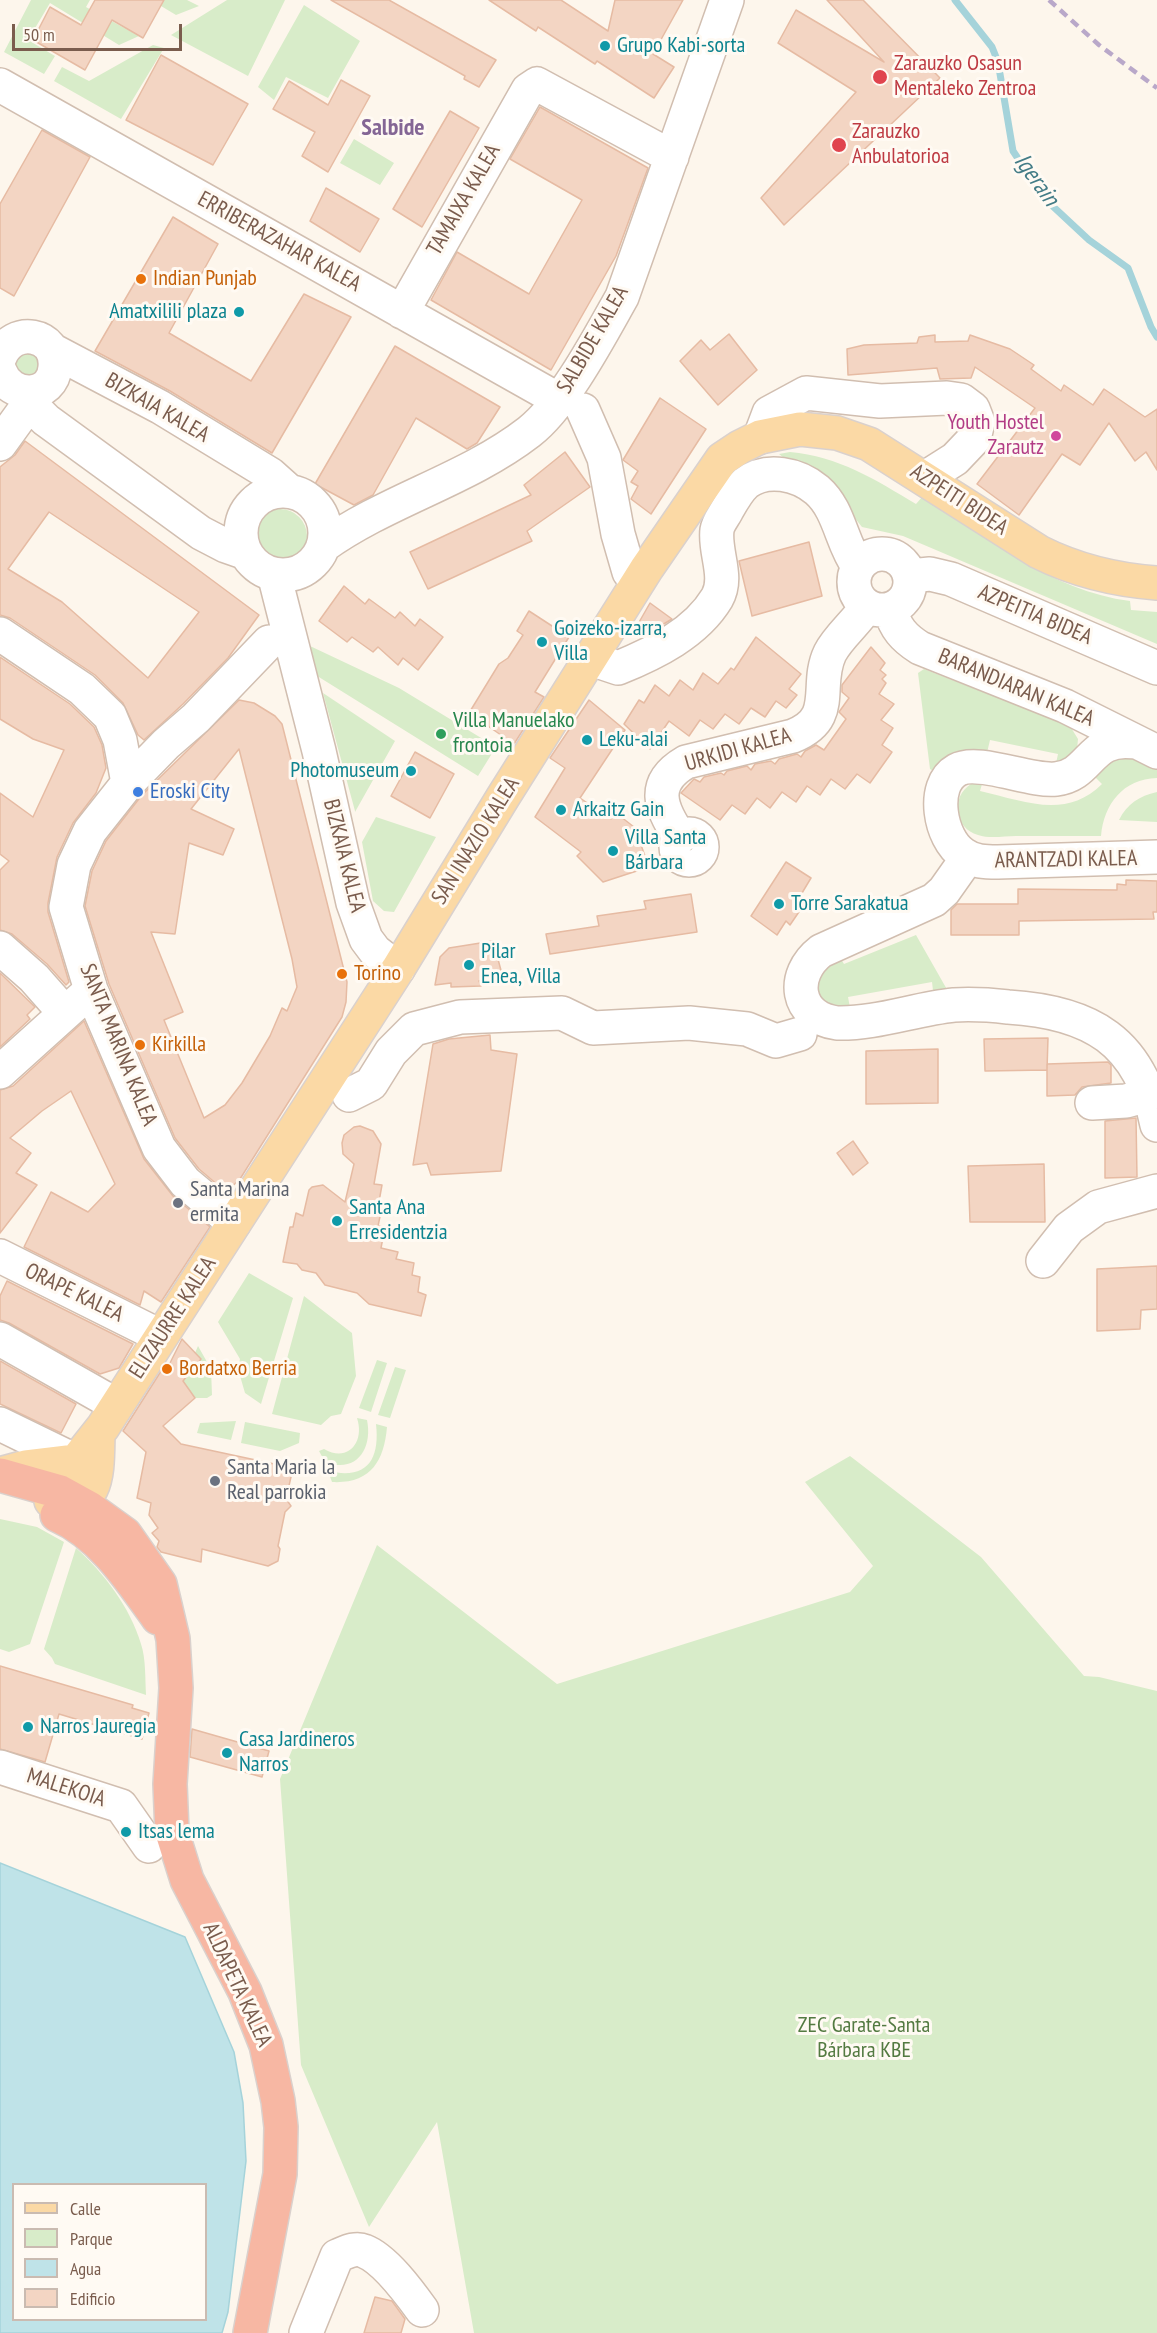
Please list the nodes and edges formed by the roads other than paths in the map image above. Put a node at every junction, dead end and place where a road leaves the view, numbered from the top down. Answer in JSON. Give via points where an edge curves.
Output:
{"nodes":[{"id":1,"x":727,"y":0,"type":"edge"},
{"id":2,"x":0,"y":85,"type":"edge"},
{"id":3,"x":672,"y":157,"type":"junction"},
{"id":4,"x":402,"y":312,"type":"junction"},
{"id":5,"x":0,"y":320,"type":"edge"},
{"id":6,"x":41,"y":343,"type":"junction"},
{"id":7,"x":14,"y":381,"type":"edge"},
{"id":8,"x":571,"y":405,"type":"junction"},
{"id":9,"x":760,"y":437,"type":"junction"},
{"id":10,"x":0,"y":444,"type":"edge"},
{"id":11,"x":925,"y":478,"type":"junction"},
{"id":12,"x":290,"y":491,"type":"junction"},
{"id":13,"x":319,"y":511,"type":"junction"},
{"id":14,"x":368,"y":519,"type":"junction"},
{"id":15,"x":323,"y":546,"type":"junction"},
{"id":16,"x":246,"y":553,"type":"junction"},
{"id":17,"x":858,"y":566,"type":"junction"},
{"id":18,"x":629,"y":572,"type":"dead end"},
{"id":19,"x":286,"y":573,"type":"junction"},
{"id":20,"x":910,"y":576,"type":"junction"},
{"id":21,"x":1157,"y":583,"type":"edge"},
{"id":22,"x":878,"y":607,"type":"junction"},
{"id":23,"x":0,"y":634,"type":"edge"},
{"id":24,"x":279,"y":634,"type":"junction"},
{"id":25,"x":591,"y":659,"type":"junction"},
{"id":26,"x":1157,"y":668,"type":"edge"},
{"id":27,"x":1071,"y":708,"type":"junction"},
{"id":28,"x":1146,"y":747,"type":"edge"},
{"id":29,"x":1089,"y":758,"type":"junction"},
{"id":30,"x":128,"y":783,"type":"junction"},
{"id":31,"x":680,"y":837,"type":"dead end"},
{"id":32,"x":968,"y":857,"type":"junction"},
{"id":33,"x":1157,"y":858,"type":"edge"},
{"id":34,"x":0,"y":948,"type":"edge"},
{"id":35,"x":398,"y":969,"type":"junction"},
{"id":36,"x":91,"y":990,"type":"junction"},
{"id":37,"x":420,"y":1000,"type":"dead end"},
{"id":38,"x":64,"y":1012,"type":"junction"},
{"id":39,"x":800,"y":1034,"type":"dead end"},
{"id":40,"x":0,"y":1072,"type":"edge"},
{"id":41,"x":337,"y":1088,"type":"junction"},
{"id":42,"x":1092,"y":1103,"type":"dead end"},
{"id":43,"x":1153,"y":1110,"type":"edge"},
{"id":44,"x":1157,"y":1191,"type":"edge"},
{"id":45,"x":234,"y":1223,"type":"junction"},
{"id":46,"x":0,"y":1256,"type":"edge"},
{"id":47,"x":1043,"y":1261,"type":"dead end"},
{"id":48,"x":148,"y":1330,"type":"dead end"},
{"id":49,"x":0,"y":1339,"type":"edge"},
{"id":50,"x":104,"y":1398,"type":"dead end"},
{"id":51,"x":0,"y":1424,"type":"edge"},
{"id":52,"x":0,"y":1475,"type":"edge"},
{"id":53,"x":0,"y":1487,"type":"edge"},
{"id":54,"x":0,"y":1495,"type":"edge"},
{"id":55,"x":77,"y":1495,"type":"junction"},
{"id":56,"x":173,"y":1639,"type":"junction"},
{"id":57,"x":0,"y":1767,"type":"edge"},
{"id":58,"x":149,"y":1846,"type":"dead end"},
{"id":59,"x":422,"y":2310,"type":"dead end"},
{"id":60,"x":250,"y":2333,"type":"edge"},
{"id":61,"x":306,"y":2333,"type":"edge"}],
"edges":[{"from":1,"to":3,"type":"street","name":"SALBIDE KALEA"},
{"from":2,"to":4,"type":"street","name":"ERRIBERAZAHAR KALEA"},
{"from":3,"to":4,"type":"street","name":"TAMAIXA KALEA","via":[[537,84],[528,90]]},
{"from":3,"to":8,"type":"street","name":"SALBIDE KALEA","via":[[622,297],[599,338]]},
{"from":4,"to":8,"type":"street","name":"ERRIBERAZAHAR KALEA"},
{"from":5,"to":6,"type":"street","name":"BIZKAIA KALEA"},
{"from":6,"to":7,"type":"street","via":[[14,339],[8,344]]},
{"from":6,"to":7,"type":"street","via":[[56,368],[53,377]]},
{"from":6,"to":12,"type":"street","name":"BIZKAIA KALEA","via":[[160,407],[270,474]]},
{"from":7,"to":10,"type":"street"},
{"from":7,"to":16,"type":"street","via":[[46,420],[201,533]]},
{"from":8,"to":14,"type":"street","name":"SALBIDE KALEA","via":[[478,466]]},
{"from":8,"to":18,"type":"street","via":[[604,458]]},
{"from":9,"to":11,"type":"main road","name":"AZPEITI BIDEA","via":[[800,429],[837,433],[869,444]]},
{"from":9,"to":11,"type":"street","via":[[769,413],[806,393],[879,401],[961,400],[972,409],[978,422],[974,439],[955,459]]},
{"from":9,"to":25,"type":"main road","name":"SAN INAZIO KALEA","via":[[722,459],[647,568]]},
{"from":11,"to":21,"type":"main road","name":"AZPEITI BIDEA","via":[[1039,552],[1061,562],[1112,578]]},
{"from":12,"to":13,"type":"street","via":[[311,501]]},
{"from":12,"to":16,"type":"street","via":[[270,493],[252,503],[241,527]]},
{"from":13,"to":14,"type":"street"},
{"from":13,"to":15,"type":"street","via":[[324,522]]},
{"from":14,"to":15,"type":"street","name":"SALBIDE KALEA"},
{"from":15,"to":19,"type":"street","via":[[309,566]]},
{"from":16,"to":19,"type":"street","via":[[262,570]]},
{"from":17,"to":20,"type":"street","via":[[873,555],[892,555]]},
{"from":17,"to":22,"type":"street","via":[[854,584],[860,600]]},
{"from":17,"to":25,"type":"street","via":[[832,508],[817,490],[795,477],[766,473],[746,483],[717,528],[722,579],[718,596],[699,622],[653,653],[618,669]]},
{"from":19,"to":24,"type":"street","name":"BIZKAIA KALEA"},
{"from":20,"to":22,"type":"street","via":[[904,600]]},
{"from":20,"to":26,"type":"street","name":"AZPEITIA BIDEA","via":[[930,574],[951,579]]},
{"from":22,"to":27,"type":"street","name":"BARANDIARAN KALEA","via":[[920,648]]},
{"from":22,"to":31,"type":"street","name":"URKIDI KALEA","via":[[829,656],[822,708],[808,729],[686,762],[674,769],[661,791],[662,805]]},
{"from":23,"to":30,"type":"street","via":[[82,690],[110,716],[120,740]]},
{"from":24,"to":30,"type":"street","name":"SANTA MARINA KALEA"},
{"from":24,"to":35,"type":"street","name":"BIZKAIA KALEA","via":[[353,903],[366,939]]},
{"from":25,"to":35,"type":"main road","name":"SAN INAZIO KALEA"},
{"from":27,"to":28,"type":"street","name":"BARANDIARAN KALEA"},
{"from":27,"to":29,"type":"street","via":[[1088,735]]},
{"from":28,"to":29,"type":"street","name":"ARANTZADI KALEA","via":[[1122,740],[1110,742]]},
{"from":29,"to":32,"type":"street","name":"ARANTZADI KALEA","via":[[1075,773],[1055,780],[977,767],[954,772],[941,792],[942,809],[951,841]]},
{"from":30,"to":36,"type":"street","name":"SANTA MARINA KALEA","via":[[90,831],[74,865],[66,907]]},
{"from":32,"to":33,"type":"street","name":"ARANTZADI KALEA","via":[[985,862]]},
{"from":32,"to":43,"type":"street","via":[[934,900],[814,956],[800,985],[810,1011],[826,1022],[837,1023],[954,1005],[1026,1008],[1068,1016],[1106,1034],[1120,1047],[1136,1067]]},
{"from":34,"to":38,"type":"street"},
{"from":35,"to":41,"type":"main road","name":"SAN INAZIO KALEA"},
{"from":36,"to":38,"type":"street"},
{"from":36,"to":45,"type":"street","name":"SANTA MARINA KALEA","via":[[159,1148],[185,1182]]},
{"from":37,"to":41,"type":"street"},
{"from":38,"to":40,"type":"street"},
{"from":39,"to":41,"type":"street","via":[[776,1041],[747,1029],[689,1023],[593,1028],[562,1013],[460,1017],[414,1029],[391,1052],[371,1084]]},
{"from":41,"to":45,"type":"main road","name":"ELIZAURRE KALEA"},
{"from":42,"to":43,"type":"street","via":[[1126,1101]]},
{"from":44,"to":47,"type":"street","via":[[1098,1207],[1069,1228]]},
{"from":45,"to":55,"type":"main road","name":"ELIZAURRE KALEA","via":[[98,1434]]},
{"from":46,"to":48,"type":"street","name":"ORAPE KALEA"},
{"from":49,"to":50,"type":"street"},
{"from":51,"to":55,"type":"street"},
{"from":52,"to":55,"type":"highway"},
{"from":53,"to":55,"type":"main road","via":[[56,1502]]},
{"from":54,"to":55,"type":"highway","via":[[37,1506]]},
{"from":55,"to":56,"type":"highway","via":[[114,1561]]},
{"from":55,"to":56,"type":"highway","name":"ALDAPETA KALEA","via":[[125,1534],[160,1584]]},
{"from":56,"to":60,"type":"highway","name":"ALDAPETA KALEA","via":[[176,1688],[170,1784],[172,1832],[187,1880],[245,1992],[266,2045],[281,2127],[280,2174]]},
{"from":57,"to":58,"type":"street","name":"MALEKOIA","via":[[121,1806]]},
{"from":59,"to":61,"type":"street","via":[[390,2269],[363,2250],[353,2250],[337,2256]]}]}
